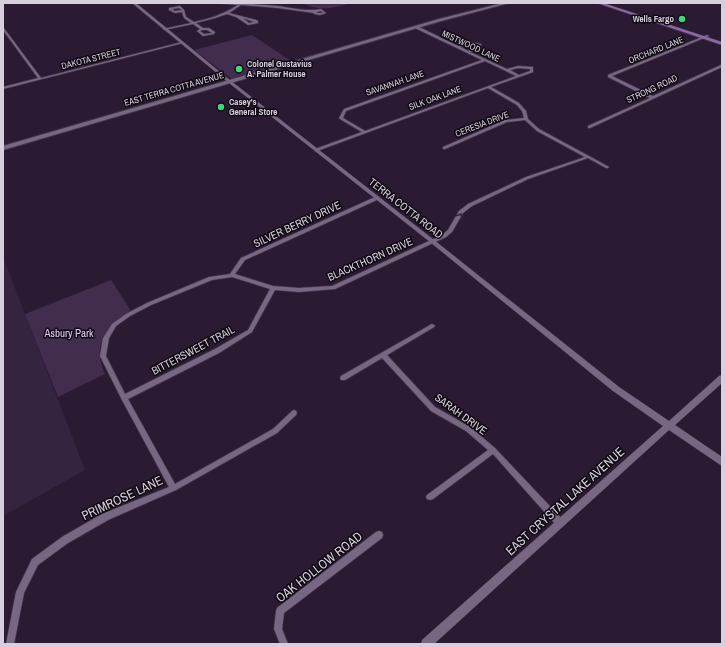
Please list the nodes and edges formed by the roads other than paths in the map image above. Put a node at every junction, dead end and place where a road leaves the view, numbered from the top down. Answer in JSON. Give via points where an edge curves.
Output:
{"nodes":[{"id":1,"x":134,"y":3,"type":"edge"},
{"id":2,"x":216,"y":3,"type":"edge"},
{"id":3,"x":220,"y":3,"type":"edge"},
{"id":4,"x":494,"y":3,"type":"edge"},
{"id":5,"x":507,"y":3,"type":"edge"},
{"id":6,"x":599,"y":3,"type":"edge"},
{"id":7,"x":609,"y":3,"type":"edge"},
{"id":8,"x":241,"y":4,"type":"edge"},
{"id":9,"x":488,"y":7,"type":"junction"},
{"id":10,"x":183,"y":12,"type":"dead end"},
{"id":11,"x":315,"y":12,"type":"dead end"},
{"id":12,"x":227,"y":13,"type":"junction"},
{"id":13,"x":236,"y":16,"type":"junction"},
{"id":14,"x":192,"y":22,"type":"junction"},
{"id":15,"x":3,"y":28,"type":"edge"},
{"id":16,"x":416,"y":28,"type":"junction"},
{"id":17,"x":164,"y":29,"type":"junction"},
{"id":18,"x":202,"y":29,"type":"dead end"},
{"id":19,"x":706,"y":37,"type":"junction"},
{"id":20,"x":722,"y":41,"type":"edge"},
{"id":21,"x":182,"y":43,"type":"junction"},
{"id":22,"x":722,"y":44,"type":"edge"},
{"id":23,"x":458,"y":47,"type":"junction"},
{"id":24,"x":467,"y":52,"type":"junction"},
{"id":25,"x":484,"y":60,"type":"junction"},
{"id":26,"x":722,"y":66,"type":"edge"},
{"id":27,"x":507,"y":70,"type":"junction"},
{"id":28,"x":519,"y":76,"type":"junction"},
{"id":29,"x":40,"y":79,"type":"junction"},
{"id":30,"x":230,"y":82,"type":"junction"},
{"id":31,"x":488,"y":87,"type":"junction"},
{"id":32,"x":3,"y":88,"type":"edge"},
{"id":33,"x":652,"y":97,"type":"junction"},
{"id":34,"x":526,"y":119,"type":"junction"},
{"id":35,"x":589,"y":127,"type":"dead end"},
{"id":36,"x":365,"y":132,"type":"junction"},
{"id":37,"x":3,"y":148,"type":"edge"},
{"id":38,"x":444,"y":148,"type":"dead end"},
{"id":39,"x":316,"y":150,"type":"junction"},
{"id":40,"x":588,"y":157,"type":"junction"},
{"id":41,"x":608,"y":167,"type":"dead end"},
{"id":42,"x":377,"y":198,"type":"junction"},
{"id":43,"x":432,"y":241,"type":"junction"},
{"id":44,"x":232,"y":276,"type":"junction"},
{"id":45,"x":273,"y":288,"type":"junction"},
{"id":46,"x":432,"y":326,"type":"dead end"},
{"id":47,"x":383,"y":355,"type":"junction"},
{"id":48,"x":343,"y":378,"type":"dead end"},
{"id":49,"x":722,"y":378,"type":"edge"},
{"id":50,"x":124,"y":398,"type":"junction"},
{"id":51,"x":294,"y":414,"type":"dead end"},
{"id":52,"x":668,"y":426,"type":"junction"},
{"id":53,"x":493,"y":450,"type":"junction"},
{"id":54,"x":722,"y":462,"type":"edge"},
{"id":55,"x":174,"y":488,"type":"junction"},
{"id":56,"x":430,"y":497,"type":"dead end"},
{"id":57,"x":560,"y":523,"type":"junction"},
{"id":58,"x":379,"y":535,"type":"dead end"},
{"id":59,"x":10,"y":644,"type":"edge"},
{"id":60,"x":284,"y":644,"type":"edge"},
{"id":61,"x":426,"y":644,"type":"edge"}],
"edges":[{"from":1,"to":17,"type":"street","name":"TERRA COTTA ROAD"},
{"from":2,"to":3,"type":"street"},
{"from":3,"to":8,"type":"street"},
{"from":4,"to":9,"type":"main road","name":"EAST TERRA COTTA AVENUE"},
{"from":5,"to":9,"type":"main road","name":"EAST TERRA COTTA AVENUE"},
{"from":6,"to":19,"type":"main road"},
{"from":7,"to":19,"type":"main road"},
{"from":8,"to":11,"type":"street"},
{"from":8,"to":12,"type":"street"},
{"from":9,"to":16,"type":"main road","name":"EAST TERRA COTTA AVENUE"},
{"from":10,"to":14,"type":"street"},
{"from":12,"to":13,"type":"street"},
{"from":12,"to":14,"type":"street"},
{"from":13,"to":13,"type":"street","via":[[249,24],[257,22],[255,21]]},
{"from":14,"to":17,"type":"street"},
{"from":14,"to":18,"type":"street"},
{"from":15,"to":29,"type":"street"},
{"from":16,"to":23,"type":"street","name":"MISTWOOD LANE"},
{"from":16,"to":30,"type":"main road","name":"EAST TERRA COTTA AVENUE"},
{"from":17,"to":21,"type":"street","name":"TERRA COTTA ROAD"},
{"from":19,"to":20,"type":"main road"},
{"from":19,"to":22,"type":"main road"},
{"from":19,"to":33,"type":"street","name":"ORCHARD LANE","via":[[609,76]]},
{"from":21,"to":29,"type":"street","name":"DAKOTA STREET"},
{"from":21,"to":30,"type":"street","name":"TERRA COTTA ROAD"},
{"from":23,"to":24,"type":"street","name":"MISTWOOD LANE"},
{"from":23,"to":24,"type":"street","via":[[471,43],[480,46]]},
{"from":24,"to":25,"type":"street","name":"MISTWOOD LANE"},
{"from":25,"to":27,"type":"street","name":"MISTWOOD LANE"},
{"from":25,"to":36,"type":"street","name":"SAVANNAH LANE","via":[[345,110],[341,118]]},
{"from":26,"to":33,"type":"street","name":"STRONG ROAD"},
{"from":27,"to":28,"type":"street","name":"MISTWOOD LANE"},
{"from":27,"to":28,"type":"street","name":"SILK OAK LANE","via":[[518,67],[532,68],[532,71]]},
{"from":28,"to":31,"type":"street","name":"SILK OAK LANE"},
{"from":29,"to":32,"type":"street","name":"DAKOTA STREET"},
{"from":30,"to":37,"type":"main road","name":"EAST TERRA COTTA AVENUE"},
{"from":30,"to":39,"type":"street","name":"TERRA COTTA ROAD"},
{"from":31,"to":34,"type":"street","via":[[518,104]]},
{"from":31,"to":36,"type":"street","name":"SILK OAK LANE"},
{"from":33,"to":35,"type":"street","name":"STRONG ROAD"},
{"from":34,"to":38,"type":"street","name":"CERESIA DRIVE","via":[[506,121]]},
{"from":34,"to":40,"type":"street","via":[[541,132]]},
{"from":36,"to":39,"type":"street","name":"SILK OAK LANE"},
{"from":39,"to":42,"type":"street","name":"TERRA COTTA ROAD"},
{"from":40,"to":41,"type":"street"},
{"from":43,"to":40,"type":"street","name":"BLACKTHORN DRIVE","one_way":true,"via":[[450,231],[461,212],[470,205],[527,178]]},
{"from":42,"to":43,"type":"street","name":"TERRA COTTA ROAD"},
{"from":42,"to":44,"type":"street","name":"SILVER BERRY DRIVE","via":[[243,260]]},
{"from":43,"to":45,"type":"street","name":"BLACKTHORN DRIVE","via":[[333,288]]},
{"from":43,"to":52,"type":"street","name":"TERRA COTTA ROAD","via":[[616,389]]},
{"from":44,"to":45,"type":"street","name":"BLACKTHORN DRIVE"},
{"from":44,"to":50,"type":"street","name":"BLACKTHORN DRIVE","via":[[210,278],[189,286],[128,315],[114,325],[106,338],[103,356]]},
{"from":45,"to":50,"type":"street","name":"BITTERSWEET TRAIL","via":[[250,331],[217,351]]},
{"from":46,"to":47,"type":"street"},
{"from":47,"to":48,"type":"street"},
{"from":47,"to":53,"type":"street","name":"SARAH DRIVE","via":[[433,409],[468,429]]},
{"from":49,"to":52,"type":"street","name":"EAST CRYSTAL LAKE AVENUE"},
{"from":50,"to":55,"type":"street","name":"BLACKTHORN DRIVE"},
{"from":51,"to":55,"type":"street","name":"PRIMROSE LANE","via":[[275,431]]},
{"from":52,"to":54,"type":"street","name":"TERRA COTTA ROAD"},
{"from":52,"to":57,"type":"street","name":"EAST CRYSTAL LAKE AVENUE"},
{"from":53,"to":56,"type":"street"},
{"from":53,"to":57,"type":"street","name":"SARAH DRIVE"},
{"from":55,"to":59,"type":"street","name":"PRIMROSE LANE","via":[[105,517],[65,540],[35,562],[20,592]]},
{"from":57,"to":61,"type":"street","name":"EAST CRYSTAL LAKE AVENUE"},
{"from":58,"to":60,"type":"street","name":"OAK HOLLOW ROAD","via":[[280,611],[278,629]]}]}
